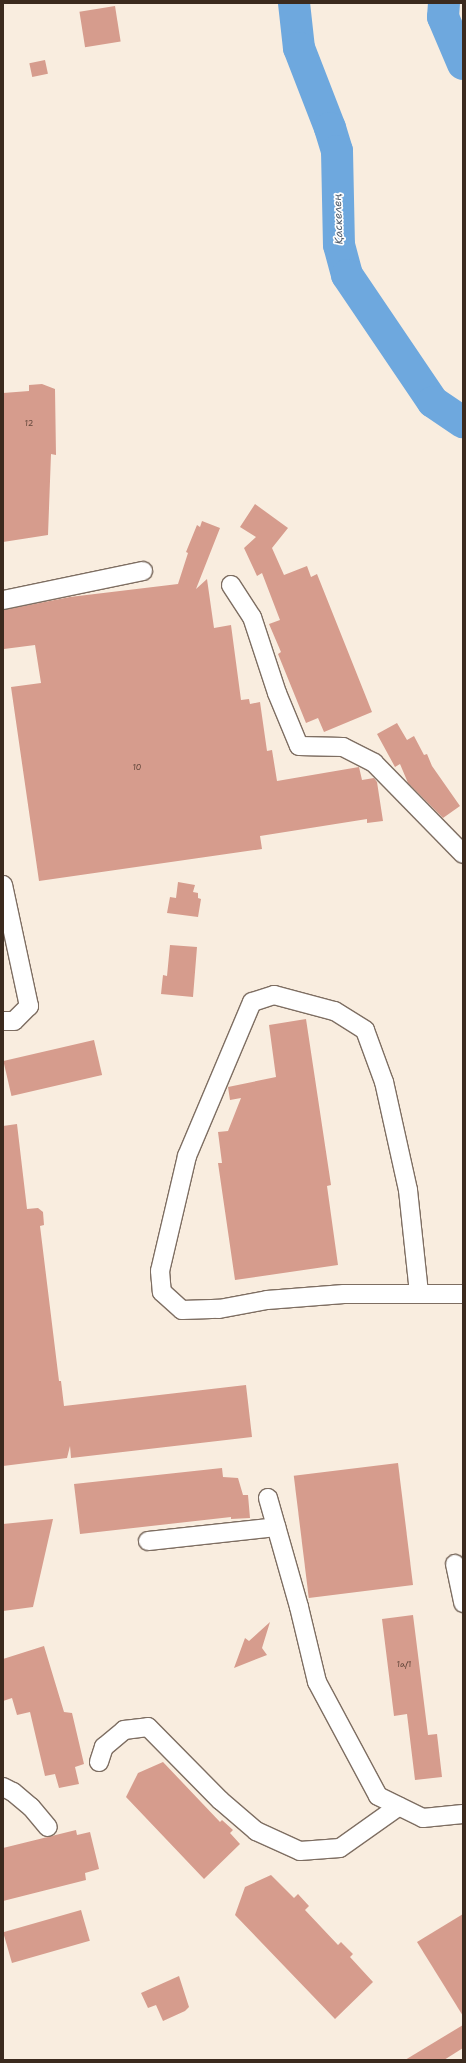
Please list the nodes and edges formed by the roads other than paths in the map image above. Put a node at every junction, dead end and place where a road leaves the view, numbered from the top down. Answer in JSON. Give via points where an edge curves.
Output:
{"nodes":[{"id":1,"x":143,"y":570,"type":"dead end"},
{"id":2,"x":231,"y":585,"type":"dead end"},
{"id":3,"x":3,"y":600,"type":"edge"},
{"id":4,"x":463,"y":854,"type":"edge"},
{"id":5,"x":3,"y":885,"type":"edge"},
{"id":6,"x":3,"y":1022,"type":"edge"},
{"id":7,"x":419,"y":1293,"type":"junction"},
{"id":8,"x":463,"y":1294,"type":"edge"},
{"id":9,"x":268,"y":1498,"type":"dead end"},
{"id":10,"x":276,"y":1527,"type":"junction"},
{"id":11,"x":148,"y":1541,"type":"dead end"},
{"id":12,"x":455,"y":1564,"type":"dead end"},
{"id":13,"x":463,"y":1603,"type":"edge"},
{"id":14,"x":99,"y":1762,"type":"dead end"},
{"id":15,"x":3,"y":1787,"type":"edge"},
{"id":16,"x":399,"y":1806,"type":"junction"},
{"id":17,"x":463,"y":1814,"type":"edge"},
{"id":18,"x":48,"y":1827,"type":"dead end"}],
"edges":[{"from":1,"to":3,"type":"street"},
{"from":2,"to":4,"type":"street","via":[[252,618],[277,693],[299,746],[344,746],[374,763]]},
{"from":5,"to":6,"type":"street","via":[[29,1006],[14,1021]]},
{"from":7,"to":7,"type":"street","via":[[408,1190],[384,1082],[365,1030],[334,1011],[274,995],[252,1002],[187,1156],[160,1271],[162,1292],[182,1310],[219,1309],[267,1300],[344,1294]]},
{"from":7,"to":8,"type":"street"},
{"from":9,"to":10,"type":"street"},
{"from":10,"to":11,"type":"street"},
{"from":10,"to":16,"type":"street","via":[[318,1682],[378,1796]]},
{"from":12,"to":13,"type":"street"},
{"from":14,"to":16,"type":"street","via":[[104,1747],[124,1730],[148,1728],[220,1800],[256,1831],[300,1851],[340,1848]]},
{"from":15,"to":18,"type":"street","via":[[31,1807]]},
{"from":16,"to":17,"type":"street","via":[[423,1818]]}]}
